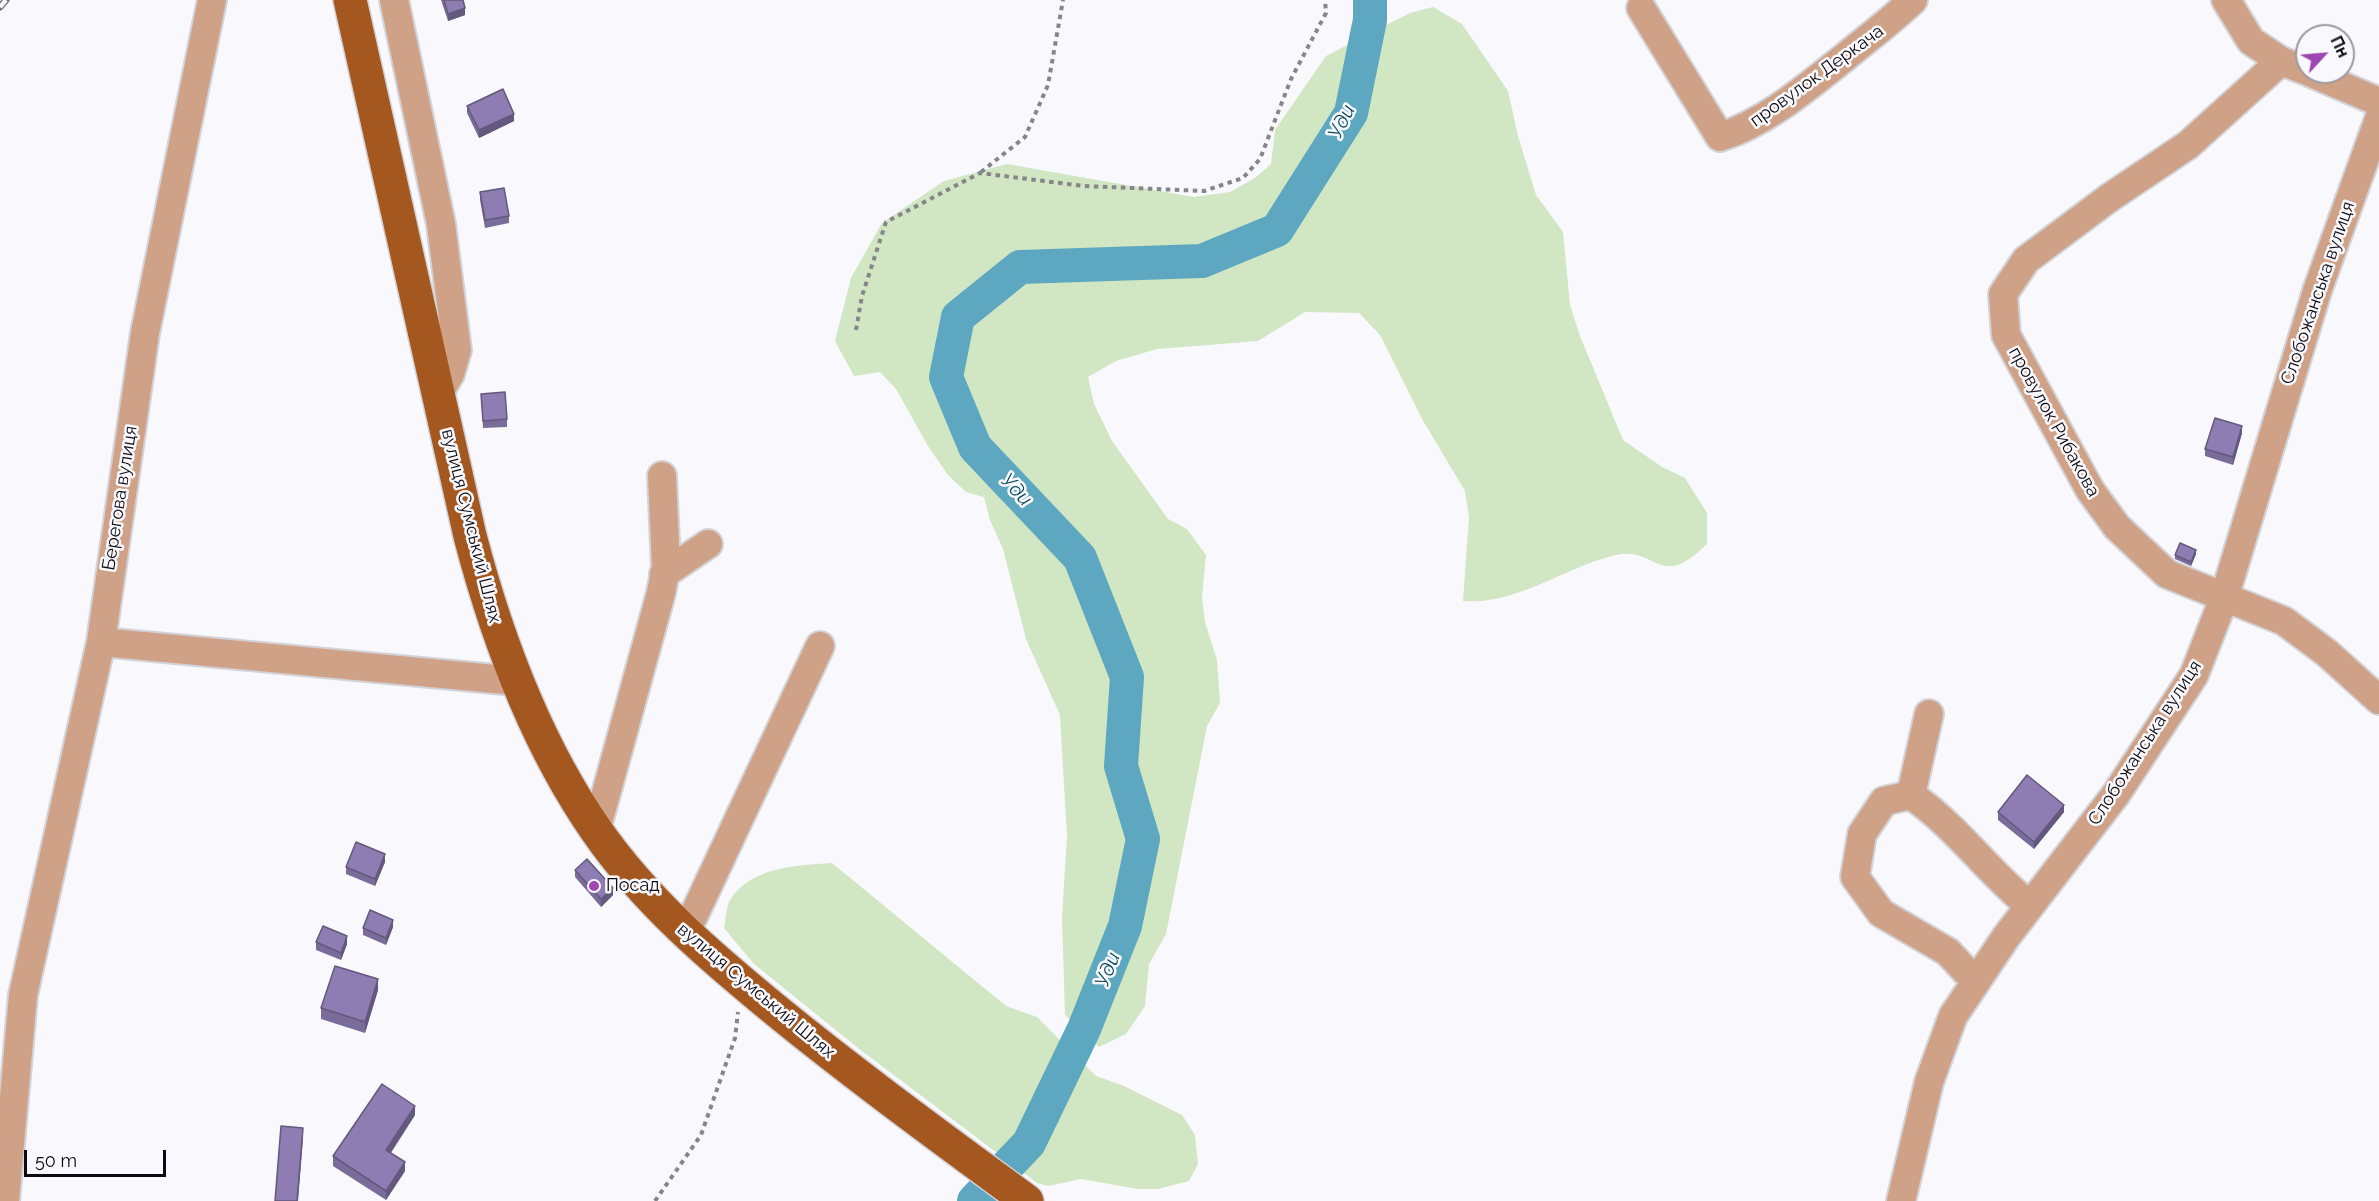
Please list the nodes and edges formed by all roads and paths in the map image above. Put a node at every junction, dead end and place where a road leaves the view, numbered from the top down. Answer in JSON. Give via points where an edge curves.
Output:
{"nodes":[{"id":1,"x":212,"y":0,"type":"edge"},
{"id":2,"x":350,"y":0,"type":"edge"},
{"id":3,"x":394,"y":0,"type":"edge"},
{"id":4,"x":1063,"y":0,"type":"edge"},
{"id":5,"x":1325,"y":0,"type":"edge"},
{"id":6,"x":1913,"y":0,"type":"edge"},
{"id":7,"x":2226,"y":0,"type":"edge"},
{"id":8,"x":1641,"y":8,"type":"dead end"},
{"id":9,"x":2295,"y":66,"type":"edge"},
{"id":10,"x":2295,"y":71,"type":"edge"},
{"id":11,"x":2337,"y":84,"type":"edge"},
{"id":12,"x":2379,"y":102,"type":"edge"},
{"id":13,"x":2379,"y":119,"type":"edge"},
{"id":14,"x":980,"y":173,"type":"junction"},
{"id":15,"x":856,"y":330,"type":"dead end"},
{"id":16,"x":438,"y":394,"type":"junction"},
{"id":17,"x":663,"y":476,"type":"dead end"},
{"id":18,"x":708,"y":544,"type":"dead end"},
{"id":19,"x":664,"y":574,"type":"junction"},
{"id":20,"x":2224,"y":598,"type":"junction"},
{"id":21,"x":101,"y":642,"type":"junction"},
{"id":22,"x":820,"y":646,"type":"dead end"},
{"id":23,"x":516,"y":681,"type":"junction"},
{"id":24,"x":2379,"y":700,"type":"edge"},
{"id":25,"x":1929,"y":714,"type":"dead end"},
{"id":26,"x":1911,"y":795,"type":"junction"},
{"id":27,"x":596,"y":830,"type":"junction"},
{"id":28,"x":2030,"y":906,"type":"junction"},
{"id":29,"x":685,"y":934,"type":"junction"},
{"id":30,"x":741,"y":982,"type":"junction"},
{"id":31,"x":1976,"y":982,"type":"junction"},
{"id":32,"x":12,"y":1000,"type":"edge"},
{"id":33,"x":4,"y":1201,"type":"edge"},
{"id":34,"x":655,"y":1201,"type":"edge"},
{"id":35,"x":1027,"y":1201,"type":"edge"},
{"id":36,"x":1901,"y":1201,"type":"edge"}],
"edges":[{"from":1,"to":21,"type":"street","name":"Берегова вулиця","via":[[145,333]]},
{"from":2,"to":16,"type":"main road","name":"вулиця Сумський Шлях"},
{"from":3,"to":16,"type":"street","via":[[441,224],[457,350],[450,374]]},
{"from":4,"to":14,"type":"path","via":[[1048,85],[1025,137]]},
{"from":5,"to":14,"type":"path","via":[[1326,13],[1291,79],[1260,159],[1243,178],[1204,191],[1084,186]]},
{"from":6,"to":8,"type":"street","name":"провулок Деркача","via":[[1889,24],[1810,84],[1742,129],[1720,136]]},
{"from":7,"to":9,"type":"street","via":[[2251,41]]},
{"from":10,"to":20,"type":"street","name":"провулок Рибакова","via":[[2026,260],[2003,294],[2006,335],[2090,490],[2117,527],[2168,574]]},
{"from":11,"to":12,"type":"street"},
{"from":13,"to":20,"type":"street","name":"Слобожанська вулиця","via":[[2313,302]]},
{"from":14,"to":15,"type":"path","via":[[886,222],[862,296]]},
{"from":16,"to":23,"type":"main road","name":"вулиця Сумський Шлях","via":[[487,600]]},
{"from":17,"to":19,"type":"street"},
{"from":18,"to":19,"type":"street"},
{"from":19,"to":27,"type":"street"},
{"from":20,"to":24,"type":"street","name":"провулок Рибакова","via":[[2284,621]]},
{"from":20,"to":28,"type":"street","name":"Слобожанська вулиця","via":[[2193,675],[2116,794]]},
{"from":21,"to":23,"type":"street"},
{"from":21,"to":32,"type":"street","name":"Берегова вулиця"},
{"from":22,"to":29,"type":"street"},
{"from":23,"to":27,"type":"main road","name":"вулиця Сумський Шлях"},
{"from":25,"to":26,"type":"street"},
{"from":26,"to":28,"type":"street","via":[[1940,815],[2000,882]]},
{"from":26,"to":31,"type":"street","via":[[1884,801],[1862,834],[1855,877],[1881,913],[1948,952]]},
{"from":27,"to":29,"type":"main road","name":"вулиця Сумський Шлях"},
{"from":28,"to":31,"type":"street","name":"Слобожанська вулиця"},
{"from":29,"to":30,"type":"main road","name":"вулиця Сумський Шлях"},
{"from":30,"to":34,"type":"path","via":[[735,1038],[701,1135]]},
{"from":30,"to":35,"type":"main road","name":"вулиця Сумський Шлях","via":[[846,1067]]},
{"from":31,"to":36,"type":"street","name":"Слобожанська вулиця","via":[[1953,1016],[1929,1083]]},
{"from":32,"to":33,"type":"street","name":"Берегова вулиця"}]}
